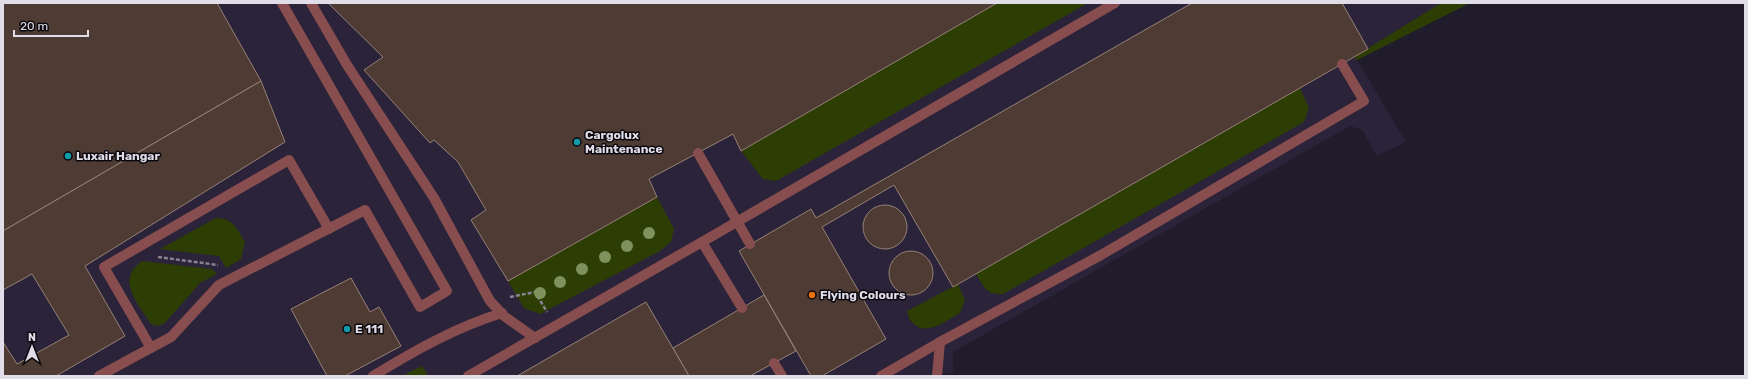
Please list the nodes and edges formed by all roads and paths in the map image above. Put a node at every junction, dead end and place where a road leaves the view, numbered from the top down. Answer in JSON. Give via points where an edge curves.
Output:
{"nodes":[{"id":1,"x":282,"y":3,"type":"edge"},
{"id":2,"x":311,"y":3,"type":"edge"},
{"id":3,"x":1115,"y":3,"type":"edge"},
{"id":4,"x":1342,"y":64,"type":"dead end"},
{"id":5,"x":698,"y":153,"type":"dead end"},
{"id":6,"x":329,"y":228,"type":"junction"},
{"id":7,"x":702,"y":242,"type":"junction"},
{"id":8,"x":750,"y":244,"type":"dead end"},
{"id":9,"x":129,"y":253,"type":"junction"},
{"id":10,"x":228,"y":281,"type":"junction"},
{"id":11,"x":490,"y":301,"type":"junction"},
{"id":12,"x":742,"y":308,"type":"dead end"},
{"id":13,"x":502,"y":313,"type":"junction"},
{"id":14,"x":556,"y":325,"type":"junction"},
{"id":15,"x":535,"y":338,"type":"junction"},
{"id":16,"x":940,"y":342,"type":"junction"},
{"id":17,"x":152,"y":348,"type":"junction"},
{"id":18,"x":774,"y":363,"type":"dead end"},
{"id":19,"x":99,"y":376,"type":"edge"},
{"id":20,"x":373,"y":376,"type":"edge"},
{"id":21,"x":468,"y":376,"type":"edge"},
{"id":22,"x":782,"y":376,"type":"edge"},
{"id":23,"x":881,"y":376,"type":"edge"},
{"id":24,"x":937,"y":376,"type":"edge"}],
"edges":[{"from":1,"to":6,"type":"street","via":[[447,291],[420,307],[365,210]]},
{"from":2,"to":11,"type":"street","via":[[346,64],[434,198]]},
{"from":3,"to":7,"type":"street"},
{"from":4,"to":16,"type":"street","via":[[1364,101],[1101,255]]},
{"from":5,"to":8,"type":"street","bridge":true},
{"from":6,"to":9,"type":"street","via":[[289,160]]},
{"from":6,"to":10,"type":"street"},
{"from":7,"to":12,"type":"street"},
{"from":7,"to":14,"type":"street"},
{"from":9,"to":10,"type":"path","via":[[218,265]]},
{"from":9,"to":17,"type":"street","via":[[104,267]]},
{"from":10,"to":17,"type":"street","via":[[219,285],[171,337]]},
{"from":11,"to":13,"type":"street"},
{"from":11,"to":14,"type":"path","via":[[535,292]]},
{"from":13,"to":15,"type":"street"},
{"from":13,"to":20,"type":"street","via":[[428,343]]},
{"from":14,"to":15,"type":"street"},
{"from":15,"to":21,"type":"street"},
{"from":16,"to":23,"type":"street"},
{"from":16,"to":24,"type":"street"},
{"from":17,"to":19,"type":"street"},
{"from":18,"to":22,"type":"street"}]}
